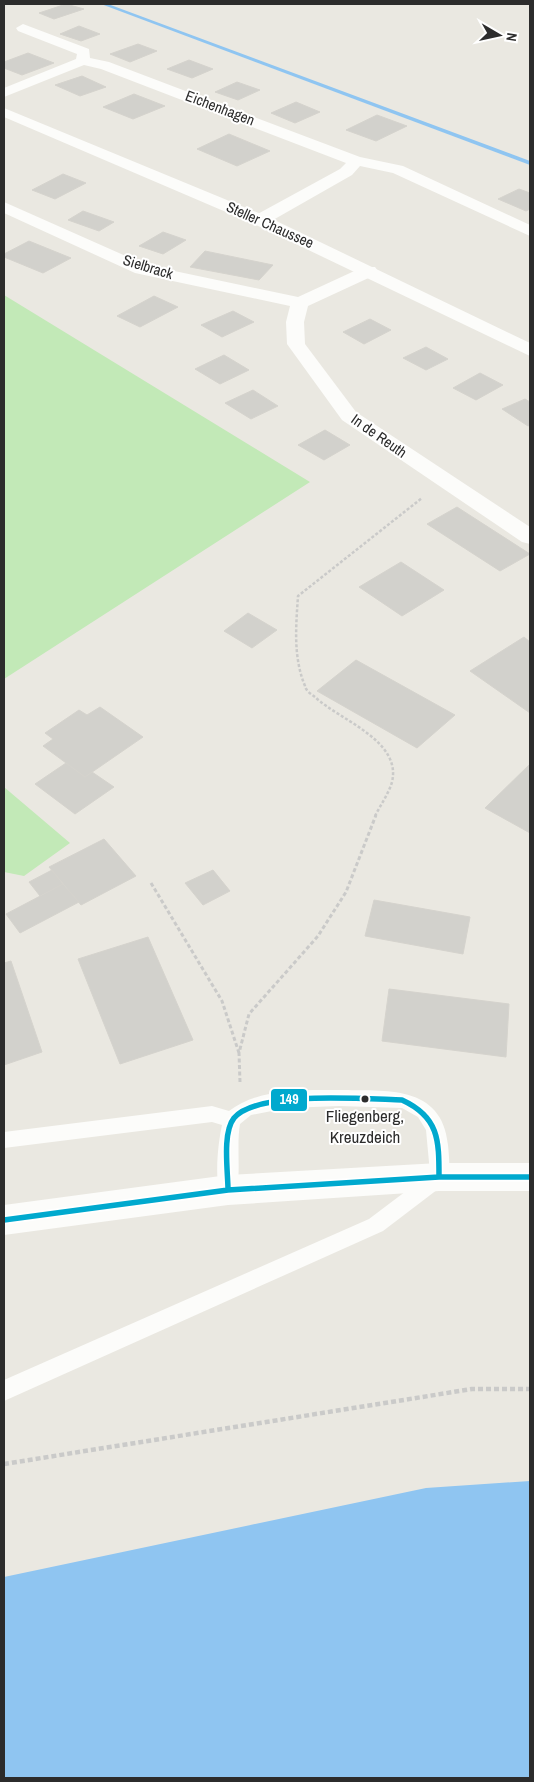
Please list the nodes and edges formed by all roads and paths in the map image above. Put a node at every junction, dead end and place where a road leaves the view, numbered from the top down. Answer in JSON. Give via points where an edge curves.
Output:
{"nodes":[{"id":1,"x":23,"y":28,"type":"dead end"},
{"id":2,"x":83,"y":61,"type":"junction"},
{"id":3,"x":4,"y":93,"type":"edge"},
{"id":4,"x":5,"y":113,"type":"edge"},
{"id":5,"x":356,"y":161,"type":"junction"},
{"id":6,"x":4,"y":208,"type":"edge"},
{"id":7,"x":260,"y":220,"type":"junction"},
{"id":8,"x":530,"y":231,"type":"edge"},
{"id":9,"x":368,"y":271,"type":"junction"},
{"id":10,"x":300,"y":303,"type":"junction"},
{"id":11,"x":530,"y":350,"type":"edge"},
{"id":12,"x":444,"y":481,"type":"junction"},
{"id":13,"x":530,"y":537,"type":"edge"},
{"id":14,"x":151,"y":883,"type":"dead end"},
{"id":15,"x":239,"y":1053,"type":"junction"},
{"id":16,"x":237,"y":1115,"type":"junction"},
{"id":17,"x":4,"y":1140,"type":"edge"},
{"id":18,"x":440,"y":1177,"type":"junction"},
{"id":19,"x":530,"y":1177,"type":"edge"},
{"id":20,"x":228,"y":1190,"type":"junction"},
{"id":21,"x":4,"y":1220,"type":"edge"},
{"id":22,"x":530,"y":1389,"type":"edge"},
{"id":23,"x":4,"y":1391,"type":"edge"},
{"id":24,"x":4,"y":1464,"type":"edge"}],
"edges":[{"from":1,"to":2,"type":"street","via":[[84,52]]},
{"from":2,"to":3,"type":"street"},
{"from":2,"to":5,"type":"street","name":"Eichenhagen","via":[[104,65]]},
{"from":4,"to":7,"type":"street","name":"Steller Chaussee"},
{"from":5,"to":7,"type":"street","via":[[346,172]]},
{"from":5,"to":8,"type":"street","name":"Eichenhagen","via":[[397,169]]},
{"from":6,"to":10,"type":"street","name":"Sielbrack","via":[[141,269]]},
{"from":7,"to":9,"type":"street","name":"Steller Chaussee"},
{"from":9,"to":10,"type":"street"},
{"from":9,"to":11,"type":"street","name":"Steller Chaussee"},
{"from":10,"to":12,"type":"street","name":"In de Reuth","via":[[295,322],[296,344],[349,416]]},
{"from":12,"to":13,"type":"street","name":"In de Reuth"},
{"from":12,"to":15,"type":"path","via":[[298,596],[295,644],[305,688],[327,709],[383,746],[392,766],[392,782],[374,818],[346,892],[318,936],[249,1014]]},
{"from":14,"to":15,"type":"path","via":[[222,1001]]},
{"from":15,"to":16,"type":"path"},
{"from":16,"to":17,"type":"lane","via":[[212,1114]]},
{"from":16,"to":18,"type":"lane","via":[[263,1103],[325,1098],[412,1103],[426,1112],[439,1135]]},
{"from":16,"to":20,"type":"lane","via":[[228,1151]]},
{"from":18,"to":19,"type":"street"},
{"from":18,"to":20,"type":"street"},
{"from":18,"to":23,"type":"lane","via":[[376,1225]]},
{"from":20,"to":21,"type":"street"},
{"from":22,"to":24,"type":"path","via":[[472,1389]]}]}
